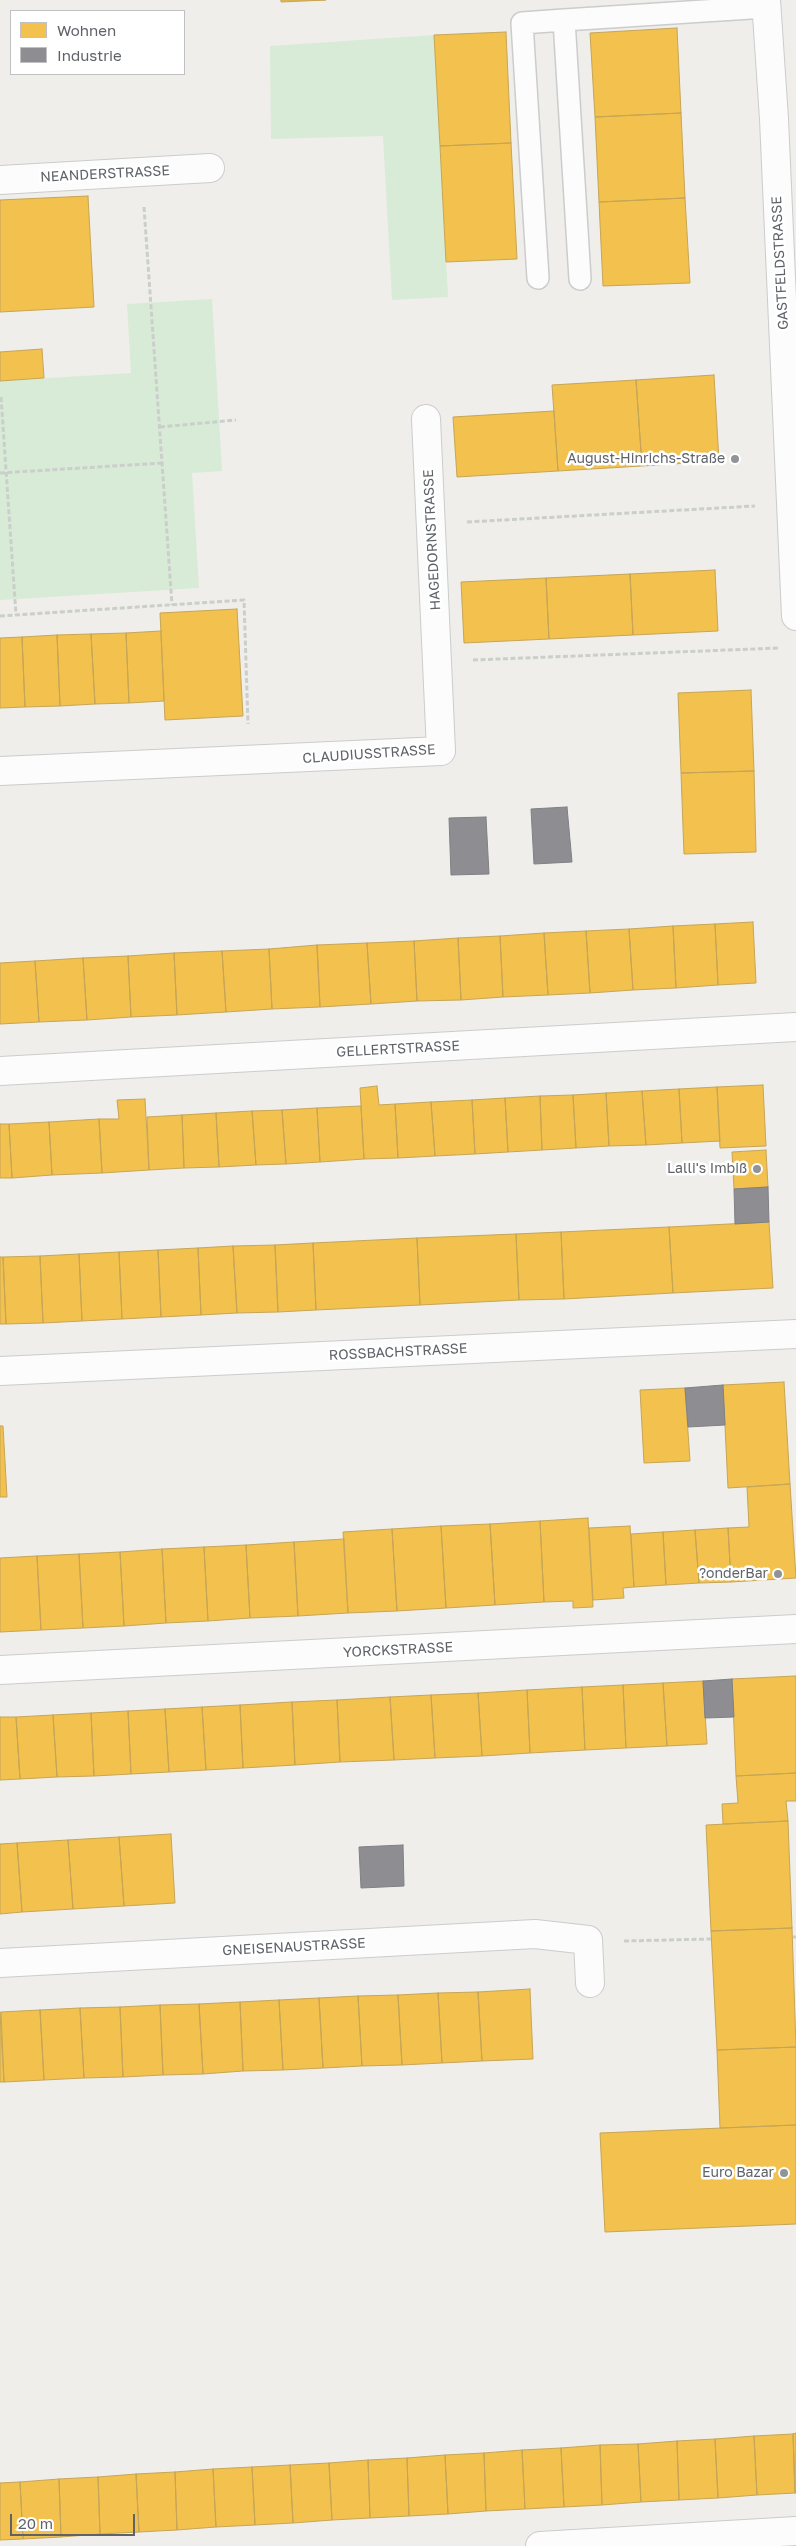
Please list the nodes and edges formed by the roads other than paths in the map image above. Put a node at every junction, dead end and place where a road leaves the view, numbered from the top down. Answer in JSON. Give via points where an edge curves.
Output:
{"nodes":[{"id":1,"x":766,"y":4,"type":"edge"},
{"id":2,"x":564,"y":20,"type":"junction"},
{"id":3,"x":210,"y":168,"type":"dead end"},
{"id":4,"x":0,"y":180,"type":"edge"},
{"id":5,"x":538,"y":278,"type":"dead end"},
{"id":6,"x":580,"y":279,"type":"dead end"},
{"id":7,"x":426,"y":419,"type":"dead end"},
{"id":8,"x":796,"y":616,"type":"edge"},
{"id":9,"x":437,"y":662,"type":"joint"},
{"id":10,"x":0,"y":771,"type":"edge"},
{"id":11,"x":796,"y":1026,"type":"edge"},
{"id":12,"x":0,"y":1070,"type":"edge"},
{"id":13,"x":796,"y":1334,"type":"edge"},
{"id":14,"x":0,"y":1371,"type":"edge"},
{"id":15,"x":796,"y":1629,"type":"edge"},
{"id":16,"x":0,"y":1670,"type":"edge"},
{"id":17,"x":0,"y":1964,"type":"edge"},
{"id":18,"x":590,"y":1983,"type":"dead end"},
{"id":19,"x":796,"y":2531,"type":"edge"},
{"id":20,"x":540,"y":2546,"type":"edge"}],
"edges":[{"from":1,"to":2,"type":"lane"},
{"from":1,"to":8,"type":"street","name":"GASTFELDSTRASSE"},
{"from":2,"to":5,"type":"lane","via":[[522,22]]},
{"from":2,"to":6,"type":"lane"},
{"from":3,"to":4,"type":"street","name":"NEANDERSTRASSE"},
{"from":7,"to":9,"type":"street","name":"HAGEDORNSTRASSE"},
{"from":9,"to":10,"type":"street","name":"CLAUDIUSSTRASSE","via":[[441,751]]},
{"from":11,"to":12,"type":"street","name":"GELLERTSTRASSE"},
{"from":13,"to":14,"type":"street","name":"ROSSBACHSTRASSE"},
{"from":15,"to":16,"type":"street","name":"YORCKSTRASSE"},
{"from":17,"to":18,"type":"street","name":"GNEISENAUSTRASSE","via":[[535,1934],[588,1940]]},
{"from":19,"to":20,"type":"street"}]}
